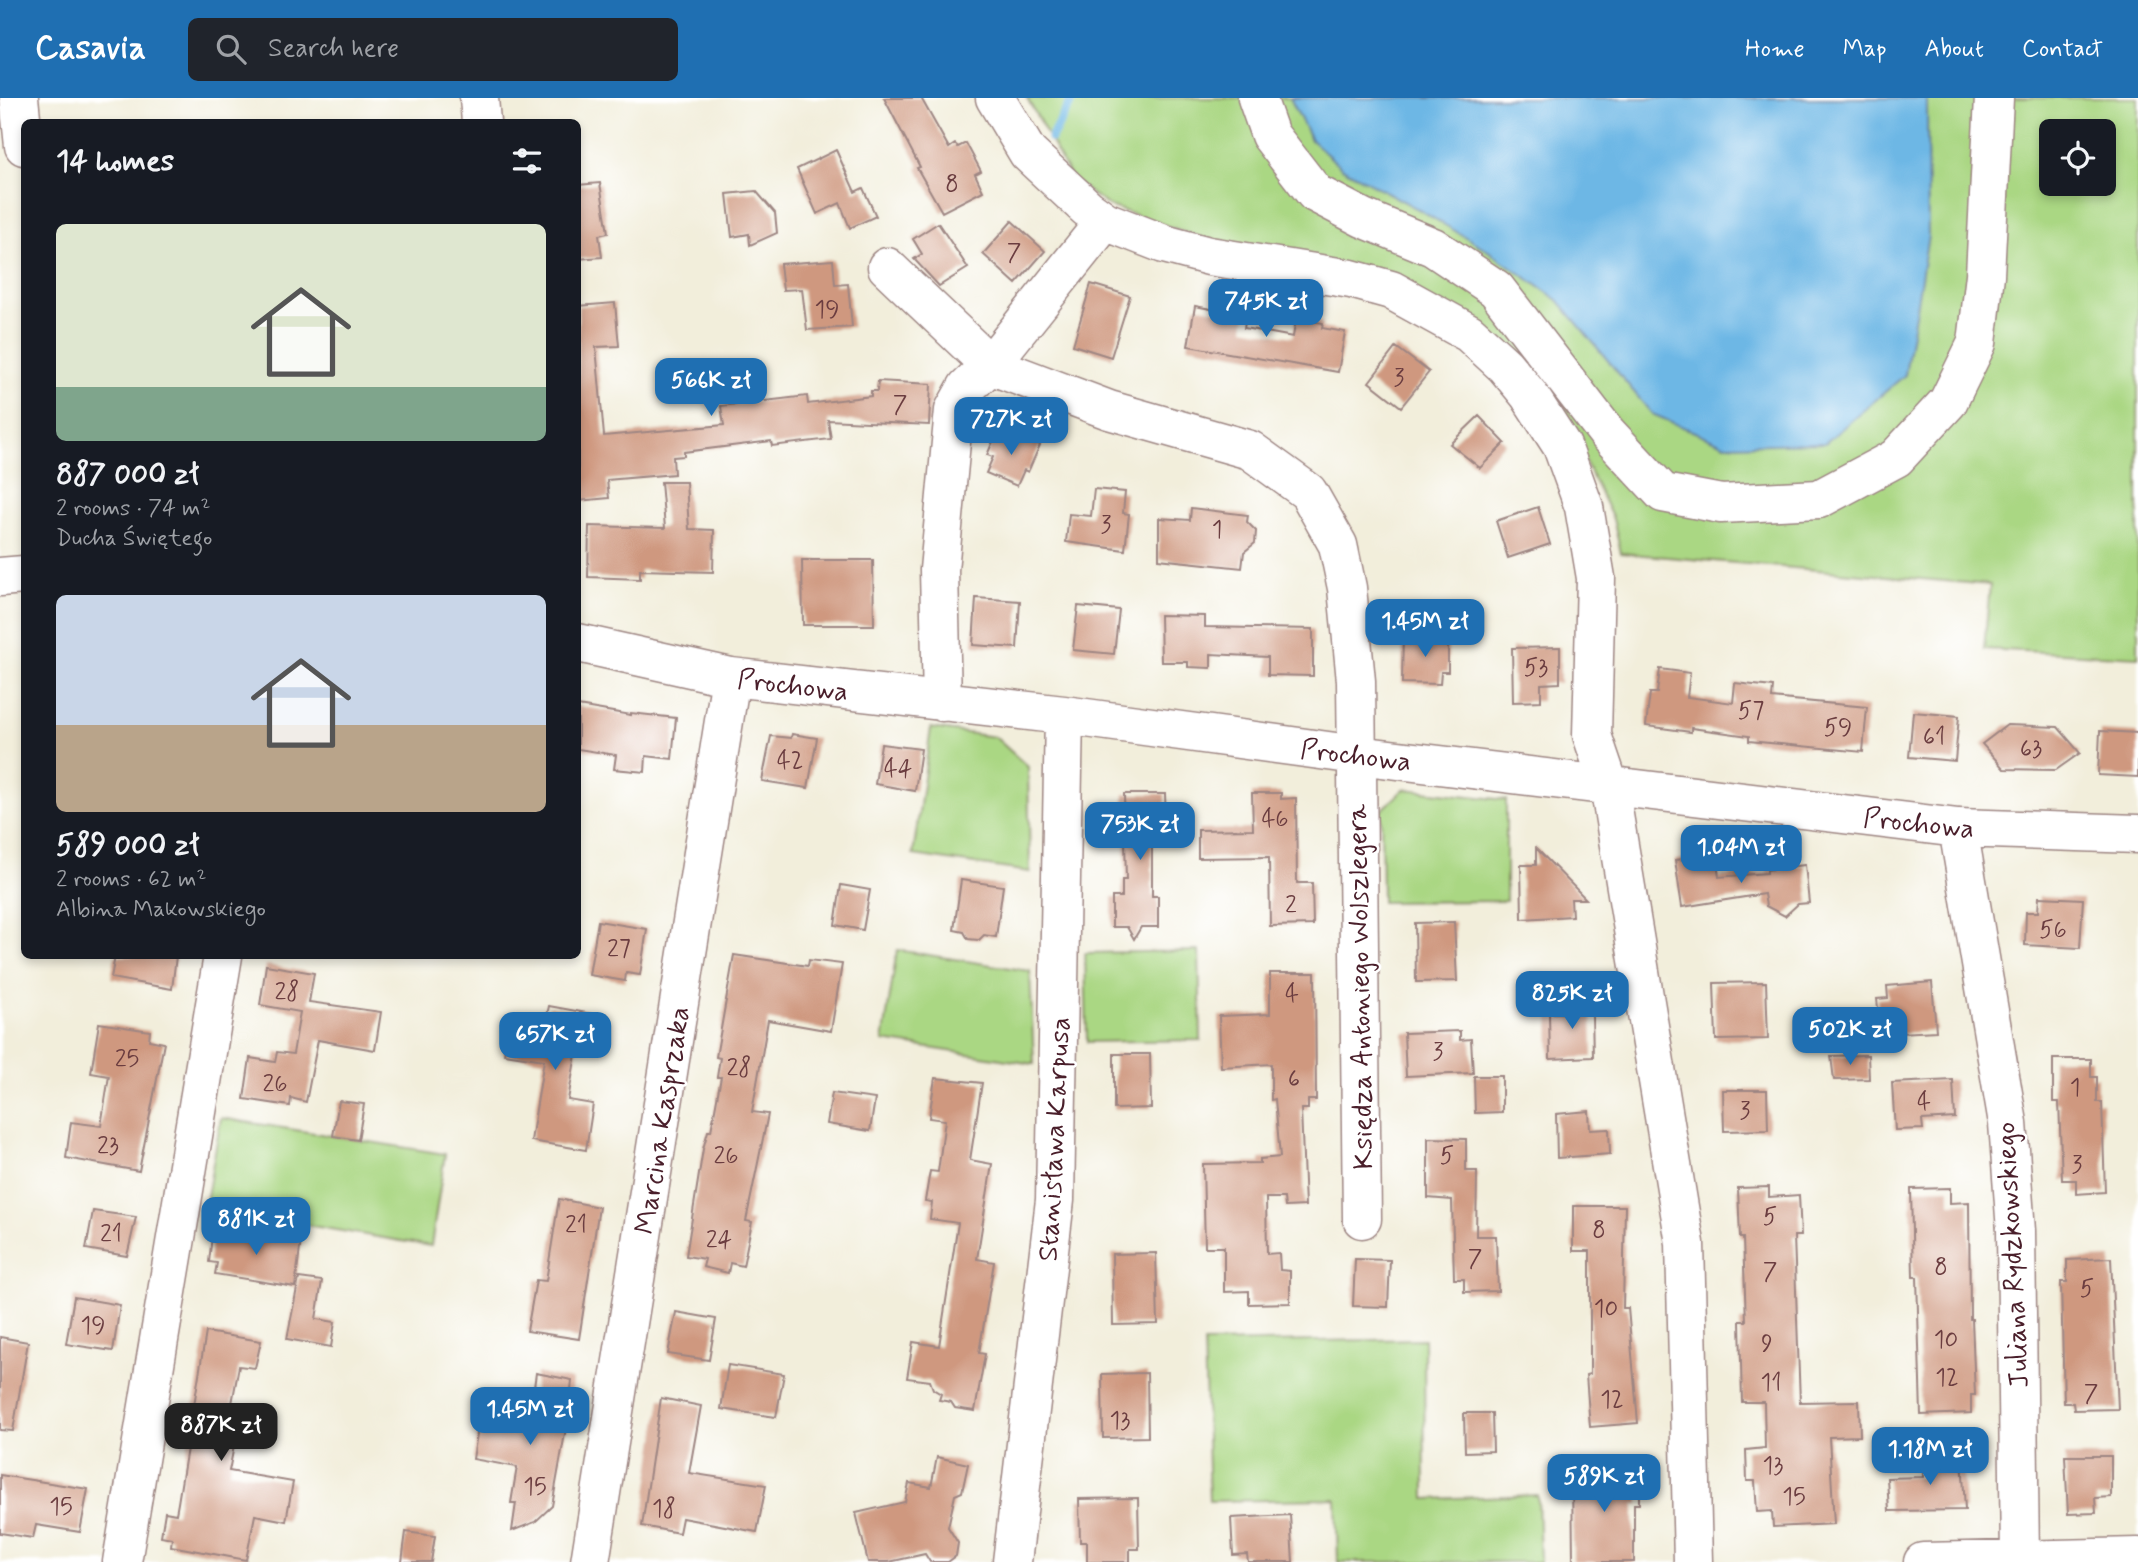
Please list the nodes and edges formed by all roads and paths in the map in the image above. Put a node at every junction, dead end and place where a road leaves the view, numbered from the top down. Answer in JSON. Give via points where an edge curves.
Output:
{"nodes":[{"id":1,"x":19,"y":98,"type":"edge"},
{"id":2,"x":479,"y":98,"type":"edge"},
{"id":3,"x":995,"y":98,"type":"edge"},
{"id":4,"x":1257,"y":98,"type":"edge"},
{"id":5,"x":1994,"y":98,"type":"edge"},
{"id":6,"x":21,"y":119,"type":"edge"},
{"id":7,"x":481,"y":119,"type":"edge"},
{"id":8,"x":1105,"y":221,"type":"junction"},
{"id":9,"x":887,"y":267,"type":"dead end"},
{"id":10,"x":1538,"y":341,"type":"junction"},
{"id":11,"x":990,"y":365,"type":"junction"},
{"id":12,"x":1505,"y":366,"type":"junction"},
{"id":13,"x":21,"y":575,"type":"edge"},
{"id":14,"x":0,"y":577,"type":"edge"},
{"id":15,"x":581,"y":644,"type":"edge"},
{"id":16,"x":731,"y":677,"type":"junction"},
{"id":17,"x":942,"y":702,"type":"junction"},
{"id":18,"x":1064,"y":715,"type":"junction"},
{"id":19,"x":1357,"y":755,"type":"junction"},
{"id":20,"x":1609,"y":785,"type":"junction"},
{"id":21,"x":1958,"y":828,"type":"junction"},
{"id":22,"x":2138,"y":834,"type":"edge"},
{"id":23,"x":222,"y":959,"type":"edge"},
{"id":24,"x":1362,"y":1219,"type":"dead end"},
{"id":25,"x":2138,"y":1558,"type":"edge"},
{"id":26,"x":2020,"y":1559,"type":"junction"},
{"id":27,"x":122,"y":1562,"type":"edge"},
{"id":28,"x":590,"y":1562,"type":"edge"},
{"id":29,"x":1012,"y":1562,"type":"edge"},
{"id":30,"x":1693,"y":1562,"type":"edge"},
{"id":31,"x":1923,"y":1562,"type":"edge"}],
"edges":[{"from":1,"to":6,"type":"street"},
{"from":2,"to":7,"type":"street"},
{"from":3,"to":8,"type":"street","via":[[1028,153]]},
{"from":4,"to":10,"type":"street","via":[[1270,135],[1315,193],[1433,247],[1496,289]]},
{"from":5,"to":10,"type":"street","via":[[1977,343],[1948,401],[1896,458],[1819,499],[1721,504],[1663,494],[1607,433]]},
{"from":8,"to":11,"type":"street"},
{"from":8,"to":12,"type":"street","via":[[1209,256],[1391,290],[1469,333]]},
{"from":9,"to":11,"type":"street"},
{"from":10,"to":12,"type":"street"},
{"from":11,"to":17,"type":"street","via":[[967,387],[954,410],[939,570]]},
{"from":11,"to":19,"type":"street","name":"Księdza Antoniego Wolszlegera","via":[[1109,410],[1250,450],[1308,492],[1338,545],[1347,588]]},
{"from":12,"to":20,"type":"street","via":[[1562,446],[1584,507],[1596,578],[1592,735]]},
{"from":13,"to":14,"type":"street"},
{"from":15,"to":16,"type":"street","name":"Prochowa"},
{"from":16,"to":17,"type":"street","name":"Prochowa"},
{"from":16,"to":28,"type":"street","name":"Marcina Kasprzaka"},
{"from":17,"to":18,"type":"street","name":"Prochowa"},
{"from":18,"to":19,"type":"street","name":"Prochowa"},
{"from":18,"to":29,"type":"street","name":"Stanisława Karpusa","via":[[1055,1200]]},
{"from":19,"to":20,"type":"street","name":"Prochowa"},
{"from":19,"to":24,"type":"street","name":"Księdza Antoniego Wolszlegera"},
{"from":20,"to":21,"type":"street","name":"Prochowa"},
{"from":20,"to":30,"type":"street","via":[[1685,1243]]},
{"from":21,"to":22,"type":"street","name":"Prochowa"},
{"from":21,"to":26,"type":"street","name":"Juliana Rydzkowskiego","via":[[2008,1122],[2016,1231]]},
{"from":23,"to":27,"type":"street"},
{"from":25,"to":26,"type":"street"},
{"from":26,"to":31,"type":"street"}]}
